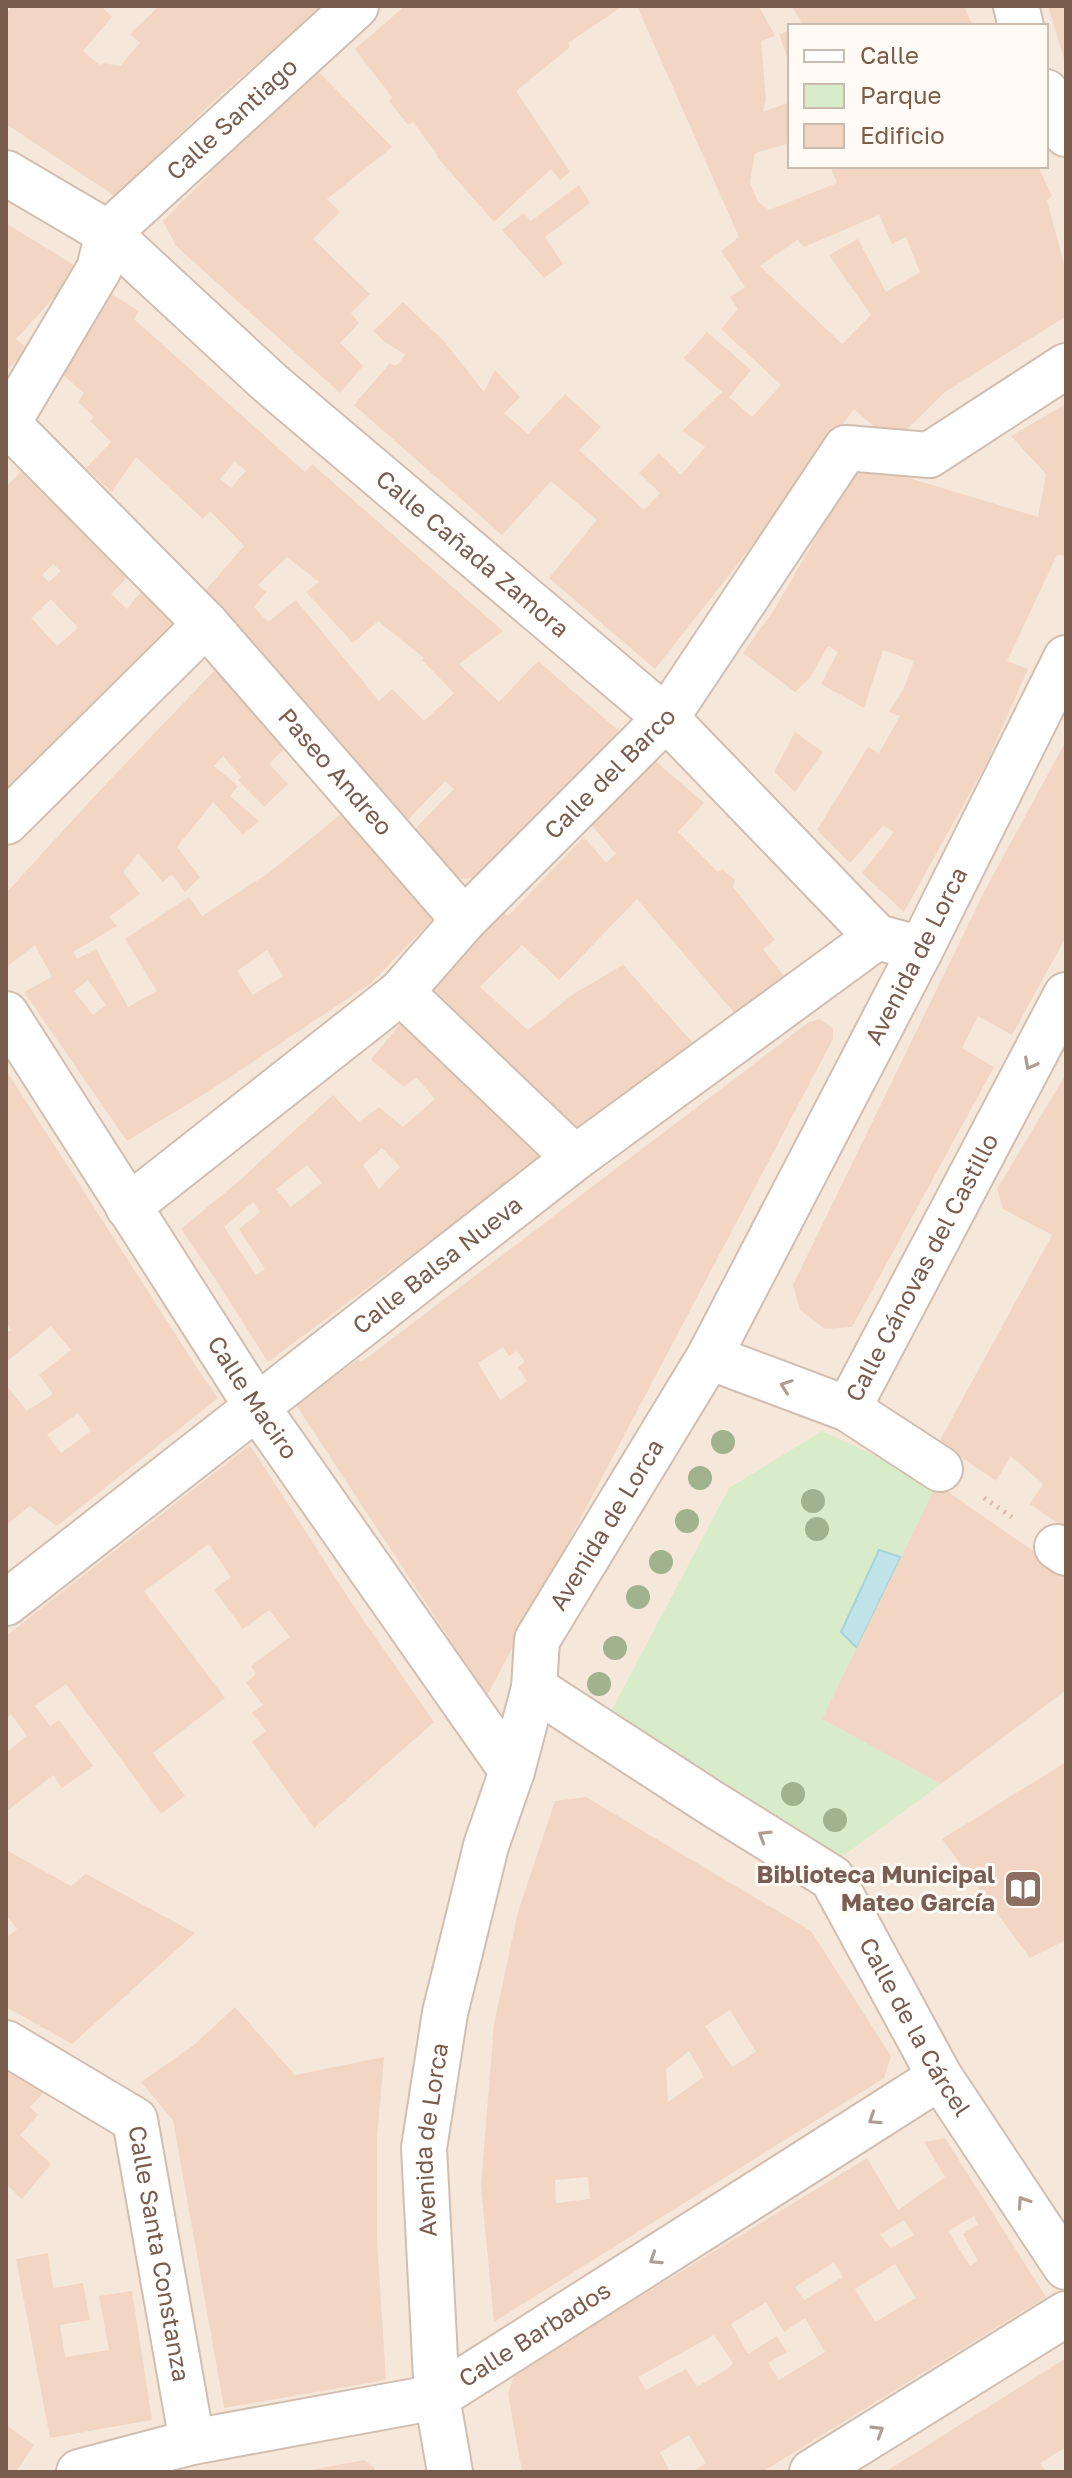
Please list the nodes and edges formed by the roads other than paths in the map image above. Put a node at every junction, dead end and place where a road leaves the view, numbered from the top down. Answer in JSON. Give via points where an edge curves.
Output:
{"nodes":[{"id":1,"x":356,"y":6,"type":"edge"},
{"id":2,"x":1048,"y":96,"type":"edge"},
{"id":3,"x":1066,"y":134,"type":"edge"},
{"id":4,"x":6,"y":173,"type":"edge"},
{"id":5,"x":108,"y":233,"type":"junction"},
{"id":6,"x":1066,"y":366,"type":"edge"},
{"id":7,"x":7,"y":425,"type":"edge"},
{"id":8,"x":206,"y":624,"type":"junction"},
{"id":9,"x":1066,"y":658,"type":"edge"},
{"id":10,"x":666,"y":718,"type":"junction"},
{"id":11,"x":6,"y":822,"type":"edge"},
{"id":12,"x":464,"y":920,"type":"junction"},
{"id":13,"x":877,"y":937,"type":"junction"},
{"id":14,"x":921,"y":949,"type":"junction"},
{"id":15,"x":401,"y":992,"type":"junction"},
{"id":16,"x":1066,"y":995,"type":"edge"},
{"id":17,"x":6,"y":1014,"type":"edge"},
{"id":18,"x":575,"y":1158,"type":"junction"},
{"id":19,"x":128,"y":1207,"type":"junction"},
{"id":20,"x":709,"y":1357,"type":"junction"},
{"id":21,"x":257,"y":1407,"type":"junction"},
{"id":22,"x":848,"y":1409,"type":"junction"},
{"id":23,"x":940,"y":1469,"type":"road end"},
{"id":24,"x":6,"y":1603,"type":"edge"},
{"id":25,"x":534,"y":1688,"type":"junction"},
{"id":26,"x":512,"y":1771,"type":"junction"},
{"id":27,"x":6,"y":2043,"type":"edge"},
{"id":28,"x":940,"y":2077,"type":"junction"},
{"id":29,"x":1066,"y":2267,"type":"edge"},
{"id":30,"x":1066,"y":2314,"type":"edge"},
{"id":31,"x":437,"y":2397,"type":"junction"},
{"id":32,"x":192,"y":2442,"type":"junction"},
{"id":33,"x":79,"y":2472,"type":"edge"},
{"id":34,"x":450,"y":2472,"type":"edge"},
{"id":35,"x":812,"y":2472,"type":"edge"}],
"edges":[{"from":1,"to":5,"type":"street","name":"Calle Santiago"},
{"from":2,"to":3,"type":"street"},
{"from":4,"to":5,"type":"street","name":"Calle Cañada Zamora"},
{"from":5,"to":7,"type":"street","via":[[99,269]]},
{"from":5,"to":10,"type":"street","name":"Calle Cañada Zamora","via":[[270,383]]},
{"from":6,"to":10,"type":"street","name":"Calle del Barco","via":[[929,455],[846,448]]},
{"from":7,"to":8,"type":"street","name":"Paseo Andreo"},
{"from":8,"to":11,"type":"street"},
{"from":8,"to":12,"type":"street","name":"Paseo Andreo"},
{"from":9,"to":14,"type":"street","name":"Avenida de Lorca"},
{"from":10,"to":12,"type":"street","name":"Calle del Barco"},
{"from":10,"to":13,"type":"street","name":"Calle Cañada Zamora"},
{"from":12,"to":15,"type":"street","name":"Calle del Barco"},
{"from":13,"to":14,"type":"street"},
{"from":13,"to":18,"type":"street","name":"Calle Balsa Nueva"},
{"from":14,"to":20,"type":"street","name":"Avenida de Lorca"},
{"from":15,"to":18,"type":"street"},
{"from":15,"to":19,"type":"street","name":"Calle del Barco"},
{"from":16,"to":22,"type":"street","name":"Calle Cánovas del Castillo","one_way":true},
{"from":17,"to":19,"type":"street","name":"Calle Maciro"},
{"from":18,"to":21,"type":"street","name":"Calle Balsa Nueva"},
{"from":19,"to":21,"type":"street","name":"Calle Maciro"},
{"from":22,"to":20,"type":"street","name":"Calle Cánovas del Castillo","one_way":true},
{"from":20,"to":25,"type":"street","name":"Avenida de Lorca","via":[[537,1640]]},
{"from":21,"to":24,"type":"street","name":"Calle Balsa Nueva"},
{"from":21,"to":26,"type":"street","name":"Calle Maciro"},
{"from":22,"to":23,"type":"street"},
{"from":25,"to":26,"type":"street","name":"Avenida de Lorca"},
{"from":28,"to":25,"type":"street","name":"Calle de la Cárcel","one_way":true,"via":[[832,1878]]},
{"from":26,"to":31,"type":"street","name":"Avenida de Lorca","via":[[486,1846],[445,2013],[424,2148]]},
{"from":27,"to":32,"type":"street","name":"Calle Santa Constanza","via":[[135,2120]]},
{"from":29,"to":28,"type":"street","name":"Calle de la Cárcel","one_way":true},
{"from":28,"to":31,"type":"street","name":"Calle Barbados","one_way":true},
{"from":35,"to":30,"type":"street","one_way":true},
{"from":31,"to":32,"type":"street","name":"Calle Barbados"},
{"from":31,"to":34,"type":"street","name":"Avenida de Lorca"},
{"from":32,"to":33,"type":"street","name":"Calle Barbados"}]}
